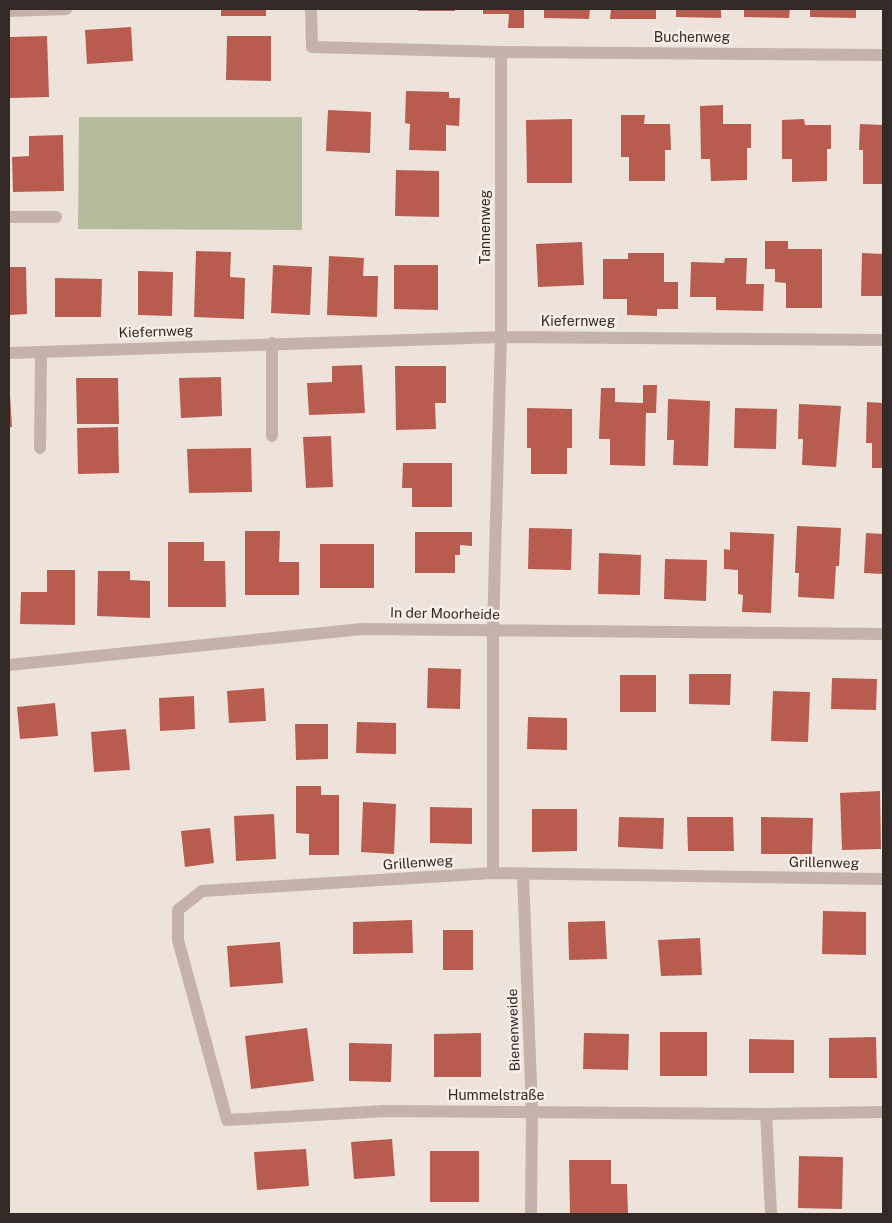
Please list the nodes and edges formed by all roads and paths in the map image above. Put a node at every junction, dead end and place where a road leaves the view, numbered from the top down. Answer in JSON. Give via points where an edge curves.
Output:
{"nodes":[{"id":1,"x":66,"y":9,"type":"edge"},
{"id":2,"x":311,"y":9,"type":"edge"},
{"id":3,"x":9,"y":11,"type":"edge"},
{"id":4,"x":501,"y":52,"type":"junction"},
{"id":5,"x":883,"y":55,"type":"edge"},
{"id":6,"x":9,"y":217,"type":"edge"},
{"id":7,"x":56,"y":217,"type":"dead end"},
{"id":8,"x":501,"y":337,"type":"junction"},
{"id":9,"x":883,"y":340,"type":"edge"},
{"id":10,"x":272,"y":343,"type":"junction"},
{"id":11,"x":41,"y":352,"type":"junction"},
{"id":12,"x":9,"y":353,"type":"edge"},
{"id":13,"x":272,"y":436,"type":"dead end"},
{"id":14,"x":40,"y":448,"type":"dead end"},
{"id":15,"x":493,"y":630,"type":"junction"},
{"id":16,"x":883,"y":634,"type":"edge"},
{"id":17,"x":9,"y":665,"type":"edge"},
{"id":18,"x":493,"y":873,"type":"junction"},
{"id":19,"x":524,"y":874,"type":"junction"},
{"id":20,"x":883,"y":879,"type":"edge"},
{"id":21,"x":532,"y":1111,"type":"junction"},
{"id":22,"x":883,"y":1112,"type":"edge"},
{"id":23,"x":766,"y":1114,"type":"junction"},
{"id":24,"x":227,"y":1120,"type":"joint"},
{"id":25,"x":531,"y":1214,"type":"edge"},
{"id":26,"x":771,"y":1214,"type":"edge"}],
"edges":[{"from":1,"to":3,"type":"street"},
{"from":2,"to":4,"type":"street","via":[[312,47]]},
{"from":4,"to":5,"type":"street","name":"Buchenweg"},
{"from":4,"to":8,"type":"street","name":"Tannenweg"},
{"from":6,"to":7,"type":"street"},
{"from":8,"to":9,"type":"street","name":"Kiefernweg"},
{"from":8,"to":10,"type":"street","name":"Kiefernweg"},
{"from":8,"to":15,"type":"street","name":"Tannenweg"},
{"from":10,"to":11,"type":"street","name":"Kiefernweg"},
{"from":10,"to":13,"type":"street"},
{"from":11,"to":12,"type":"street","name":"Kiefernweg"},
{"from":11,"to":14,"type":"street"},
{"from":15,"to":16,"type":"street","name":"In der Moorheide"},
{"from":15,"to":17,"type":"street","name":"In der Moorheide","via":[[362,629]]},
{"from":15,"to":18,"type":"street"},
{"from":18,"to":19,"type":"street","name":"Grillenweg"},
{"from":18,"to":24,"type":"street","name":"Grillenweg","via":[[202,891],[178,910],[178,940]]},
{"from":19,"to":20,"type":"street","name":"Grillenweg"},
{"from":19,"to":21,"type":"street","name":"Bienenweide"},
{"from":21,"to":23,"type":"street","name":"Hummelstraße"},
{"from":21,"to":24,"type":"street","name":"Hummelstraße","via":[[386,1111]]},
{"from":21,"to":25,"type":"street","name":"Bienenweide"},
{"from":22,"to":23,"type":"street","name":"Hummelstraße"},
{"from":23,"to":26,"type":"street"}]}
